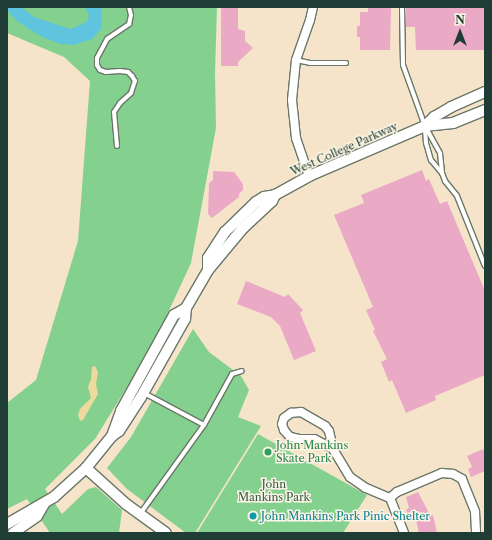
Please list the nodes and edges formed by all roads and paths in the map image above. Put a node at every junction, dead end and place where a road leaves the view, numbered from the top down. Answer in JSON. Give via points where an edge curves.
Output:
{"nodes":[{"id":1,"x":129,"y":7,"type":"edge"},
{"id":2,"x":313,"y":7,"type":"edge"},
{"id":3,"x":402,"y":7,"type":"edge"},
{"id":4,"x":296,"y":60,"type":"junction"},
{"id":5,"x":346,"y":63,"type":"dead end"},
{"id":6,"x":485,"y":92,"type":"edge"},
{"id":7,"x":485,"y":110,"type":"edge"},
{"id":8,"x":425,"y":126,"type":"junction"},
{"id":9,"x":117,"y":146,"type":"dead end"},
{"id":10,"x":442,"y":173,"type":"junction"},
{"id":11,"x":309,"y":176,"type":"junction"},
{"id":12,"x":485,"y":266,"type":"edge"},
{"id":13,"x":186,"y":308,"type":"junction"},
{"id":14,"x":242,"y":371,"type":"dead end"},
{"id":15,"x":144,"y":393,"type":"junction"},
{"id":16,"x":204,"y":425,"type":"junction"},
{"id":17,"x":112,"y":436,"type":"junction"},
{"id":18,"x":333,"y":449,"type":"junction"},
{"id":19,"x":86,"y":468,"type":"junction"},
{"id":20,"x":390,"y":498,"type":"junction"},
{"id":21,"x":44,"y":504,"type":"junction"},
{"id":22,"x":140,"y":514,"type":"junction"},
{"id":23,"x":7,"y":524,"type":"edge"},
{"id":24,"x":13,"y":533,"type":"edge"},
{"id":25,"x":166,"y":533,"type":"edge"},
{"id":26,"x":404,"y":533,"type":"edge"},
{"id":27,"x":476,"y":533,"type":"edge"}],
"edges":[{"from":1,"to":9,"type":"lane","via":[[129,24],[107,39],[97,58],[100,70],[128,72],[134,82],[131,92],[114,112]]},
{"from":2,"to":4,"type":"street"},
{"from":3,"to":8,"type":"lane","via":[[403,65]]},
{"from":4,"to":5,"type":"lane","via":[[310,63]]},
{"from":4,"to":11,"type":"street","via":[[292,100],[294,121],[296,138]]},
{"from":6,"to":8,"type":"street","name":"West College Parkway","via":[[434,117]]},
{"from":7,"to":8,"type":"street","name":"West College Parkway","via":[[453,124]]},
{"from":8,"to":10,"type":"lane","via":[[440,153]]},
{"from":8,"to":10,"type":"lane","via":[[431,160]]},
{"from":8,"to":11,"type":"street","name":"West College Parkway"},
{"from":10,"to":12,"type":"lane","via":[[457,196]]},
{"from":11,"to":13,"type":"street","name":"West College Parkway","via":[[275,195],[272,201],[243,228],[208,270]]},
{"from":13,"to":15,"type":"street","name":"West College Parkway","via":[[185,319]]},
{"from":13,"to":17,"type":"street","name":"West College Parkway","via":[[174,315],[121,411]]},
{"from":14,"to":16,"type":"lane","via":[[232,374]]},
{"from":15,"to":16,"type":"lane"},
{"from":15,"to":17,"type":"street","name":"West College Parkway","via":[[127,421]]},
{"from":16,"to":22,"type":"lane"},
{"from":17,"to":19,"type":"street","name":"West College Parkway"},
{"from":18,"to":18,"type":"street","via":[[329,431],[325,426],[301,412],[286,415],[282,424],[290,437],[314,439]]},
{"from":18,"to":20,"type":"street","via":[[352,480]]},
{"from":19,"to":21,"type":"street","name":"West College Parkway"},
{"from":19,"to":22,"type":"street"},
{"from":20,"to":26,"type":"street"},
{"from":20,"to":27,"type":"street","via":[[397,492],[442,473],[453,474],[462,480],[476,512]]},
{"from":21,"to":23,"type":"street","name":"West College Parkway","via":[[36,506]]},
{"from":21,"to":24,"type":"street","name":"West College Parkway","via":[[37,516]]},
{"from":22,"to":25,"type":"street"}]}
